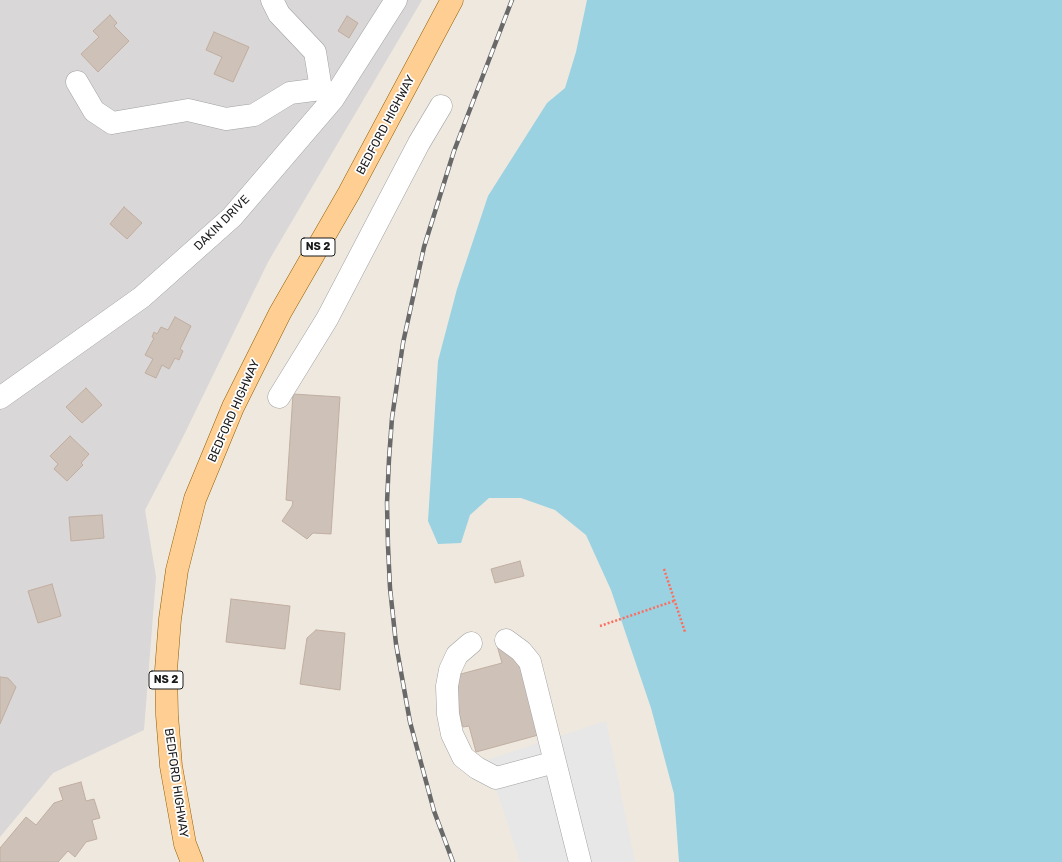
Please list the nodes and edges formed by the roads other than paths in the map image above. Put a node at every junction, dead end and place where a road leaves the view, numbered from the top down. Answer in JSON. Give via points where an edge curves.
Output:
{"nodes":[{"id":1,"x":272,"y":0,"type":"edge"},
{"id":2,"x":396,"y":0,"type":"edge"},
{"id":3,"x":452,"y":0,"type":"edge"},
{"id":4,"x":77,"y":82,"type":"dead end"},
{"id":5,"x":327,"y":94,"type":"junction"},
{"id":6,"x":441,"y":106,"type":"dead end"},
{"id":7,"x":279,"y":397,"type":"dead end"},
{"id":8,"x":0,"y":398,"type":"edge"},
{"id":9,"x":506,"y":640,"type":"dead end"},
{"id":10,"x":471,"y":643,"type":"dead end"},
{"id":11,"x":555,"y":762,"type":"junction"},
{"id":12,"x":192,"y":862,"type":"edge"},
{"id":13,"x":580,"y":862,"type":"edge"}],
"edges":[{"from":1,"to":5,"type":"street","via":[[279,14],[315,52]]},
{"from":2,"to":5,"type":"street","name":"DAKIN DRIVE"},
{"from":3,"to":12,"type":"main road","name":"BEDFORD HIGHWAY","number":"NS 2","via":[[349,193],[280,313],[233,407],[195,498],[177,570],[166,670],[171,766],[185,844]]},
{"from":4,"to":5,"type":"street","via":[[94,111],[112,124],[188,110],[226,119],[254,115],[290,93]]},
{"from":5,"to":8,"type":"street","name":"DAKIN DRIVE","via":[[232,216],[142,297]]},
{"from":6,"to":7,"type":"street","via":[[327,319]]},
{"from":9,"to":11,"type":"street","via":[[521,650],[530,662]]},
{"from":10,"to":11,"type":"street","via":[[457,656],[450,670],[447,686],[452,734],[463,757],[496,778]]},
{"from":11,"to":13,"type":"street"}]}
